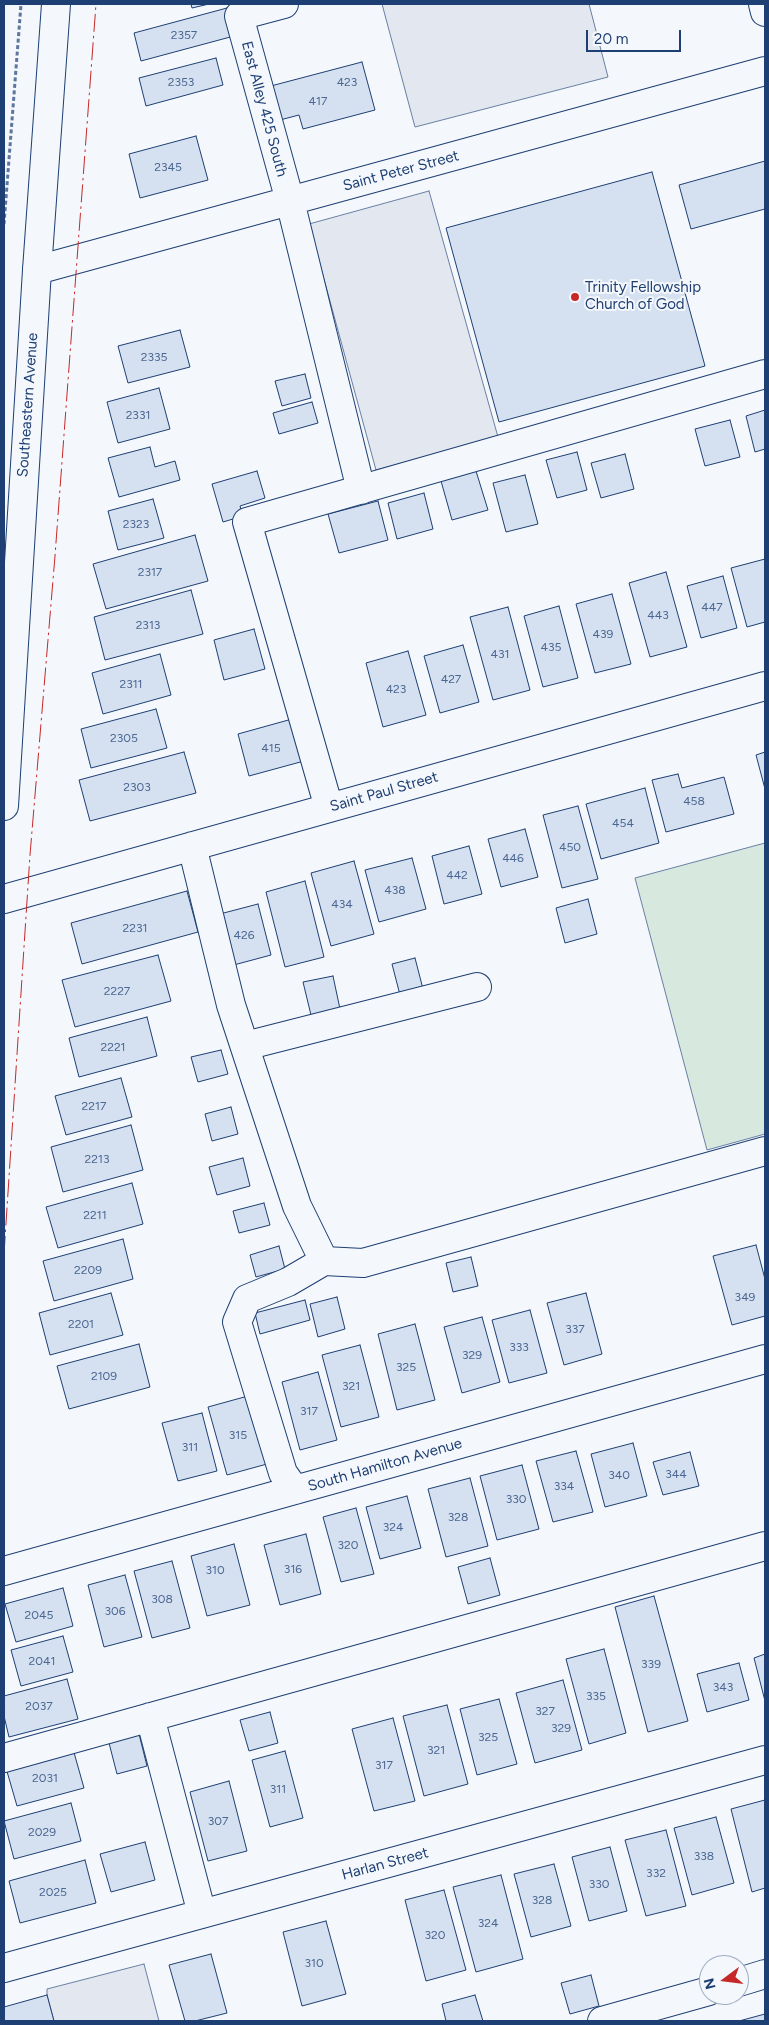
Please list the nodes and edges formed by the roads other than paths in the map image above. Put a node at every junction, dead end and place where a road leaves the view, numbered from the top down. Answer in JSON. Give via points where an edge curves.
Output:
{"nodes":[{"id":1,"x":56,"y":4,"type":"edge"},
{"id":2,"x":284,"y":4,"type":"edge"},
{"id":3,"x":763,"y":4,"type":"edge"},
{"id":4,"x":765,"y":12,"type":"edge"},
{"id":5,"x":765,"y":71,"type":"edge"},
{"id":6,"x":290,"y":201,"type":"junction"},
{"id":7,"x":37,"y":270,"type":"junction"},
{"id":8,"x":765,"y":374,"type":"edge"},
{"id":9,"x":361,"y":490,"type":"junction"},
{"id":10,"x":765,"y":686,"type":"edge"},
{"id":11,"x":4,"y":806,"type":"edge"},
{"id":12,"x":329,"y":808,"type":"junction"},
{"id":13,"x":192,"y":846,"type":"junction"},
{"id":14,"x":4,"y":899,"type":"edge"},
{"id":15,"x":477,"y":987,"type":"dead end"},
{"id":16,"x":245,"y":1046,"type":"junction"},
{"id":17,"x":765,"y":1151,"type":"edge"},
{"id":18,"x":324,"y":1261,"type":"junction"},
{"id":19,"x":765,"y":1359,"type":"edge"},
{"id":20,"x":295,"y":1490,"type":"junction"},
{"id":21,"x":765,"y":1546,"type":"edge"},
{"id":22,"x":4,"y":1571,"type":"edge"},
{"id":23,"x":150,"y":1717,"type":"junction"},
{"id":24,"x":4,"y":1758,"type":"edge"},
{"id":25,"x":765,"y":1760,"type":"edge"},
{"id":26,"x":202,"y":1914,"type":"junction"},
{"id":27,"x":4,"y":1968,"type":"edge"},
{"id":28,"x":765,"y":1974,"type":"edge"},
{"id":29,"x":749,"y":1979,"type":"edge"},
{"id":30,"x":699,"y":1994,"type":"edge"},
{"id":31,"x":602,"y":2021,"type":"edge"}],
"edges":[{"from":1,"to":7,"type":"street","name":"Southeastern Avenue"},
{"from":2,"to":6,"type":"street","name":"East Alley 425 South","via":[[239,16]]},
{"from":3,"to":4,"type":"street"},
{"from":5,"to":6,"type":"street","name":"Saint Peter Street"},
{"from":6,"to":7,"type":"street","name":"Saint Peter Street"},
{"from":6,"to":9,"type":"street","name":"East Alley 425 South"},
{"from":7,"to":11,"type":"street","name":"Southeastern Avenue"},
{"from":8,"to":9,"type":"street"},
{"from":9,"to":12,"type":"street","via":[[248,522]]},
{"from":10,"to":12,"type":"street","name":"Saint Paul Street"},
{"from":12,"to":13,"type":"street","name":"Saint Paul Street"},
{"from":13,"to":14,"type":"street","name":"Saint Paul Street"},
{"from":13,"to":16,"type":"street","via":[[231,1005]]},
{"from":15,"to":16,"type":"street"},
{"from":16,"to":18,"type":"street","via":[[297,1206]]},
{"from":17,"to":18,"type":"street","via":[[364,1263]]},
{"from":18,"to":20,"type":"street","via":[[288,1282],[247,1299],[237,1322],[283,1473]]},
{"from":19,"to":20,"type":"street","name":"South Hamilton Avenue"},
{"from":20,"to":22,"type":"street","name":"South Hamilton Avenue"},
{"from":21,"to":23,"type":"street"},
{"from":23,"to":24,"type":"street"},
{"from":23,"to":26,"type":"street"},
{"from":25,"to":26,"type":"street","name":"Harlan Street"},
{"from":26,"to":27,"type":"street","name":"Harlan Street"},
{"from":28,"to":29,"type":"street"},
{"from":30,"to":31,"type":"street"}]}
